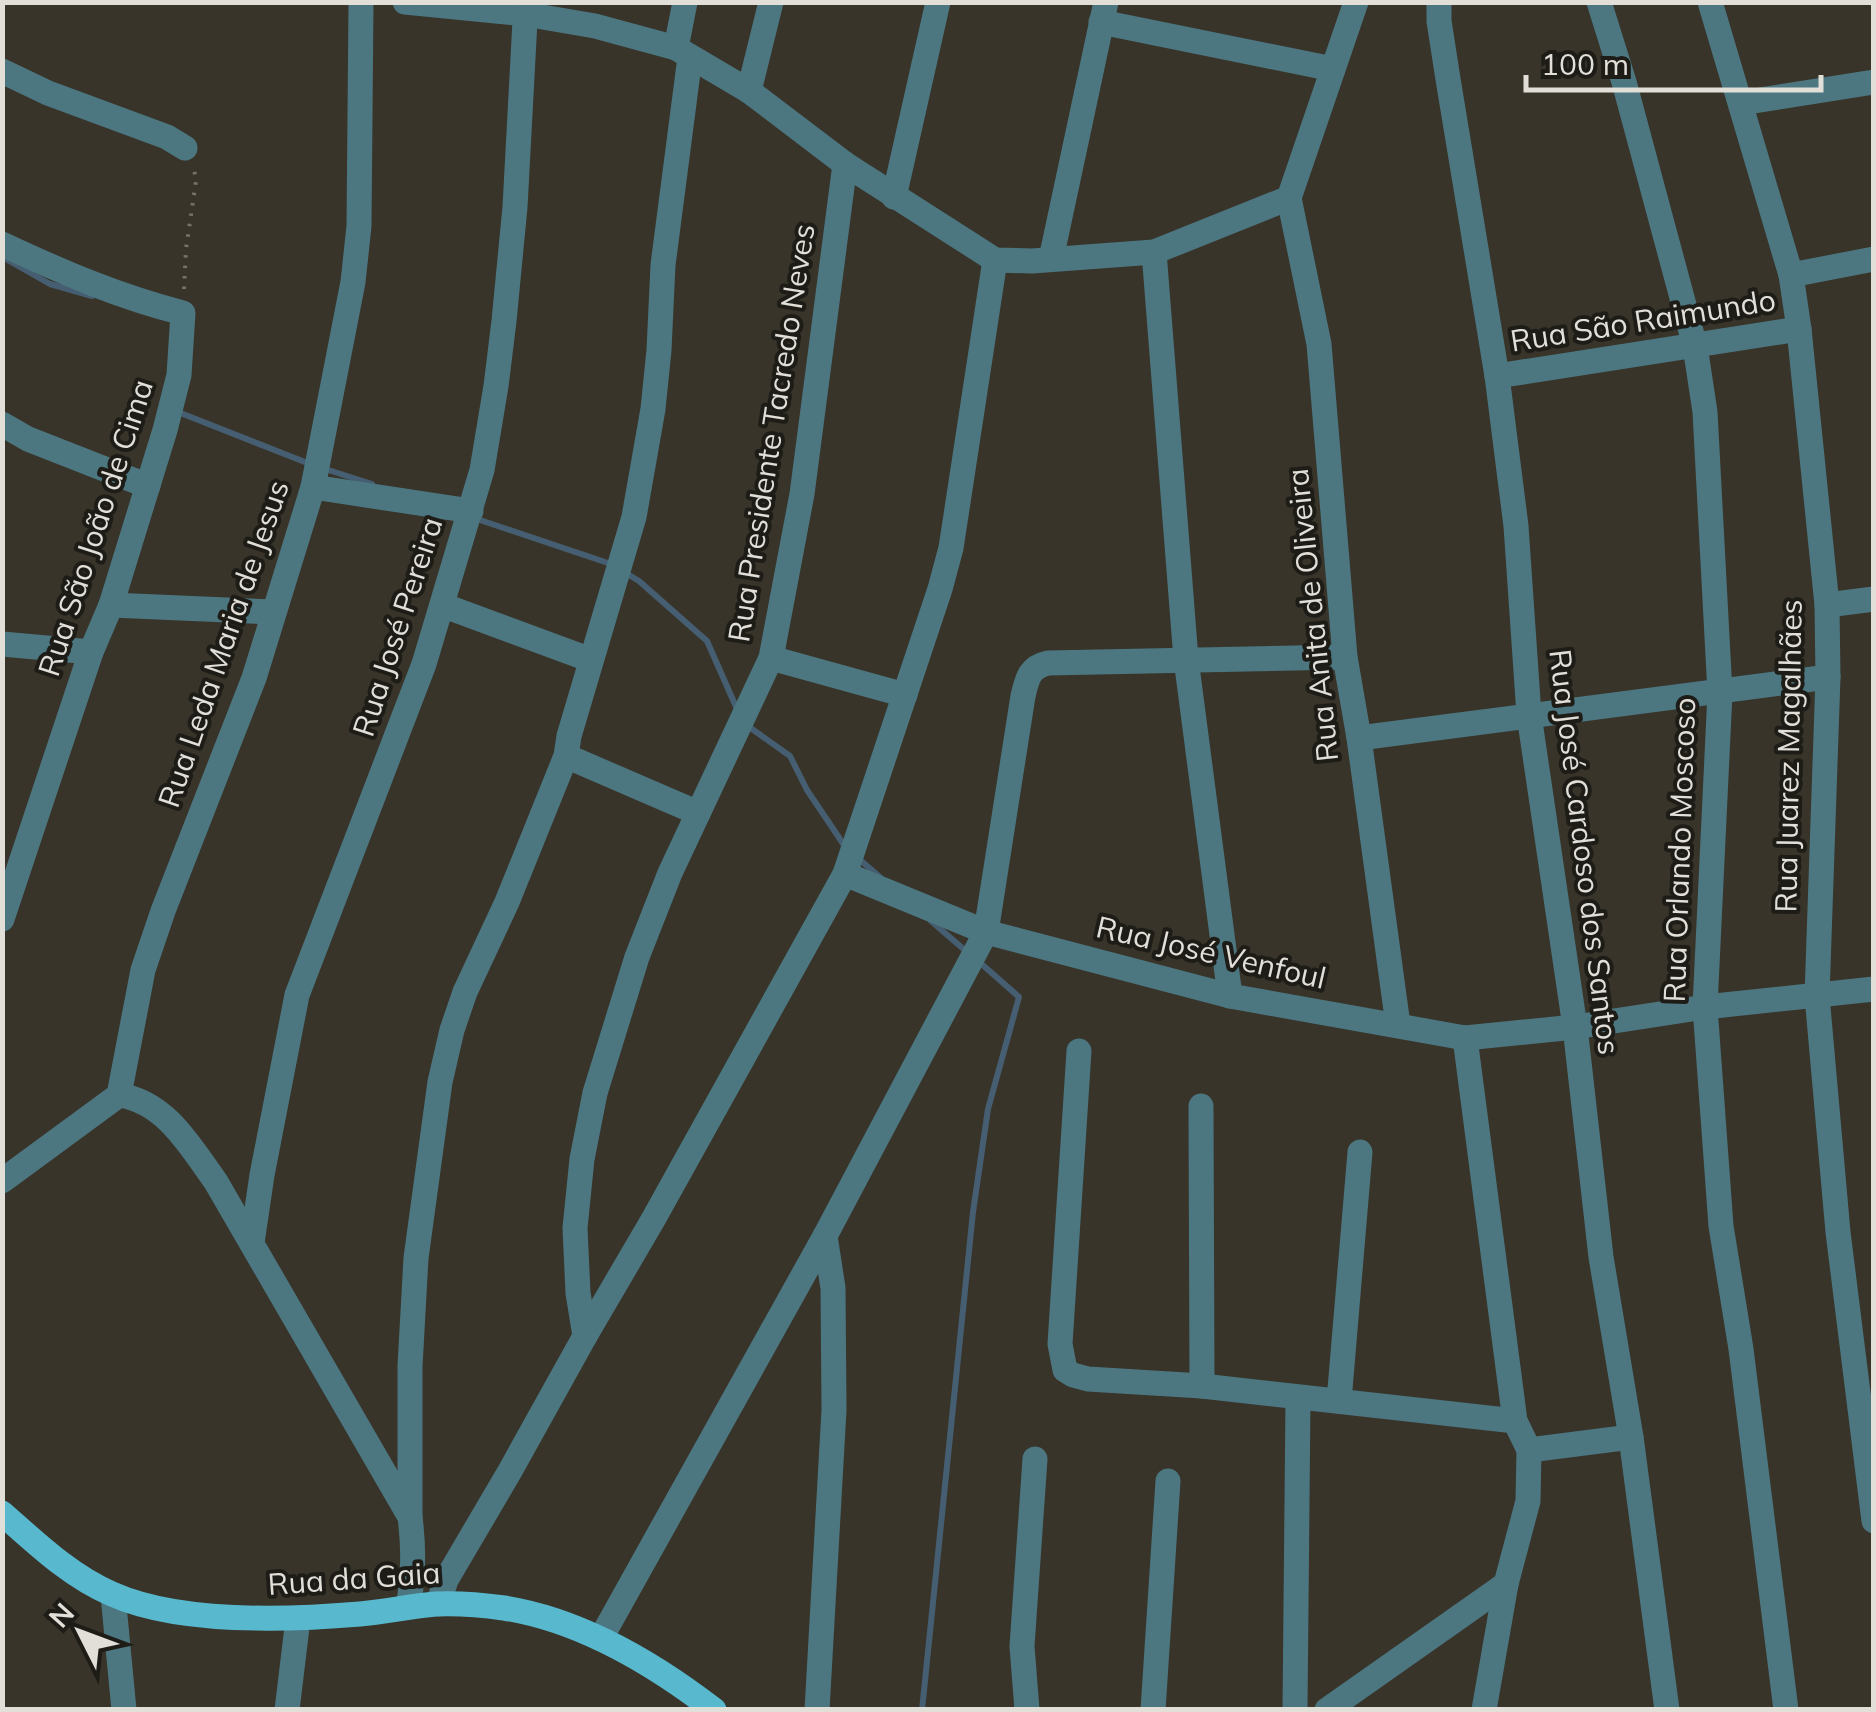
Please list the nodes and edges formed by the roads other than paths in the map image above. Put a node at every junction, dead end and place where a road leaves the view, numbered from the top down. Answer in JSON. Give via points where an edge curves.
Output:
{"nodes":[{"id":1,"x":361,"y":2,"type":"edge"},
{"id":2,"x":404,"y":2,"type":"edge"},
{"id":3,"x":685,"y":2,"type":"edge"},
{"id":4,"x":771,"y":2,"type":"edge"},
{"id":5,"x":938,"y":2,"type":"edge"},
{"id":6,"x":1356,"y":2,"type":"edge"},
{"id":7,"x":1439,"y":2,"type":"edge"},
{"id":8,"x":1599,"y":2,"type":"edge"},
{"id":9,"x":1710,"y":2,"type":"edge"},
{"id":10,"x":526,"y":8,"type":"edge"},
{"id":11,"x":1103,"y":12,"type":"edge"},
{"id":12,"x":683,"y":52,"type":"junction"},
{"id":13,"x":1332,"y":69,"type":"junction"},
{"id":14,"x":2,"y":71,"type":"edge"},
{"id":15,"x":1874,"y":82,"type":"edge"},
{"id":16,"x":749,"y":91,"type":"junction"},
{"id":17,"x":1741,"y":103,"type":"junction"},
{"id":18,"x":185,"y":148,"type":"road end"},
{"id":19,"x":845,"y":164,"type":"junction"},
{"id":20,"x":894,"y":198,"type":"junction"},
{"id":21,"x":1289,"y":198,"type":"junction"},
{"id":22,"x":2,"y":244,"type":"edge"},
{"id":23,"x":1154,"y":252,"type":"junction"},
{"id":24,"x":1052,"y":259,"type":"junction"},
{"id":25,"x":1874,"y":259,"type":"edge"},
{"id":26,"x":995,"y":260,"type":"junction"},
{"id":27,"x":1790,"y":275,"type":"junction"},
{"id":28,"x":1800,"y":330,"type":"junction"},
{"id":29,"x":1695,"y":346,"type":"junction"},
{"id":30,"x":1497,"y":376,"type":"junction"},
{"id":31,"x":2,"y":424,"type":"edge"},
{"id":32,"x":148,"y":486,"type":"junction"},
{"id":33,"x":313,"y":487,"type":"junction"},
{"id":34,"x":472,"y":510,"type":"junction"},
{"id":35,"x":1874,"y":600,"type":"edge"},
{"id":36,"x":112,"y":605,"type":"junction"},
{"id":37,"x":442,"y":605,"type":"junction"},
{"id":38,"x":1826,"y":606,"type":"junction"},
{"id":39,"x":274,"y":612,"type":"junction"},
{"id":40,"x":2,"y":644,"type":"edge"},
{"id":41,"x":91,"y":652,"type":"junction"},
{"id":42,"x":1345,"y":657,"type":"junction"},
{"id":43,"x":771,"y":658,"type":"junction"},
{"id":44,"x":1186,"y":659,"type":"junction"},
{"id":45,"x":591,"y":660,"type":"junction"},
{"id":46,"x":1828,"y":677,"type":"junction"},
{"id":47,"x":1720,"y":693,"type":"junction"},
{"id":48,"x":904,"y":695,"type":"junction"},
{"id":49,"x":1530,"y":716,"type":"junction"},
{"id":50,"x":1360,"y":738,"type":"junction"},
{"id":51,"x":566,"y":756,"type":"junction"},
{"id":52,"x":698,"y":813,"type":"junction"},
{"id":53,"x":844,"y":874,"type":"junction"},
{"id":54,"x":2,"y":919,"type":"edge"},
{"id":55,"x":986,"y":932,"type":"junction"},
{"id":56,"x":1874,"y":989,"type":"edge"},
{"id":57,"x":1230,"y":996,"type":"junction"},
{"id":58,"x":1816,"y":996,"type":"junction"},
{"id":59,"x":1705,"y":1007,"type":"junction"},
{"id":60,"x":1398,"y":1025,"type":"junction"},
{"id":61,"x":1574,"y":1028,"type":"junction"},
{"id":62,"x":1465,"y":1038,"type":"junction"},
{"id":63,"x":1079,"y":1051,"type":"dead end"},
{"id":64,"x":119,"y":1094,"type":"junction"},
{"id":65,"x":1201,"y":1106,"type":"dead end"},
{"id":66,"x":1360,"y":1152,"type":"dead end"},
{"id":67,"x":2,"y":1181,"type":"edge"},
{"id":68,"x":825,"y":1236,"type":"junction"},
{"id":69,"x":252,"y":1243,"type":"junction"},
{"id":70,"x":585,"y":1336,"type":"junction"},
{"id":71,"x":1202,"y":1386,"type":"junction"},
{"id":72,"x":1298,"y":1398,"type":"junction"},
{"id":73,"x":1339,"y":1401,"type":"junction"},
{"id":74,"x":1515,"y":1421,"type":"junction"},
{"id":75,"x":1631,"y":1438,"type":"junction"},
{"id":76,"x":1529,"y":1450,"type":"junction"},
{"id":77,"x":1035,"y":1459,"type":"dead end"},
{"id":78,"x":1168,"y":1481,"type":"dead end"},
{"id":79,"x":2,"y":1513,"type":"edge"},
{"id":80,"x":410,"y":1516,"type":"junction"},
{"id":81,"x":1874,"y":1520,"type":"edge"},
{"id":82,"x":1506,"y":1584,"type":"junction"},
{"id":83,"x":113,"y":1595,"type":"junction"},
{"id":84,"x":438,"y":1604,"type":"junction"},
{"id":85,"x":408,"y":1607,"type":"junction"},
{"id":86,"x":298,"y":1619,"type":"junction"},
{"id":87,"x":601,"y":1638,"type":"junction"},
{"id":88,"x":124,"y":1710,"type":"edge"},
{"id":89,"x":288,"y":1710,"type":"edge"},
{"id":90,"x":714,"y":1710,"type":"edge"},
{"id":91,"x":817,"y":1710,"type":"edge"},
{"id":92,"x":1027,"y":1710,"type":"edge"},
{"id":93,"x":1153,"y":1710,"type":"edge"},
{"id":94,"x":1295,"y":1710,"type":"edge"},
{"id":95,"x":1327,"y":1710,"type":"edge"},
{"id":96,"x":1484,"y":1710,"type":"edge"},
{"id":97,"x":1667,"y":1710,"type":"edge"},
{"id":98,"x":1786,"y":1710,"type":"edge"}],
"edges":[{"from":1,"to":33,"type":"street","name":"Rua Leda Maria de Jesus","via":[[359,226]]},
{"from":2,"to":10,"type":"street"},
{"from":3,"to":12,"type":"street"},
{"from":4,"to":16,"type":"street"},
{"from":5,"to":20,"type":"street"},
{"from":6,"to":13,"type":"street"},
{"from":7,"to":30,"type":"street","name":"Rua José Cardoso dos Santos"},
{"from":8,"to":29,"type":"street","name":"Rua Orlando Moscoso"},
{"from":9,"to":17,"type":"street","name":"Rua Juarez Magalhães"},
{"from":10,"to":12,"type":"street"},
{"from":10,"to":34,"type":"street","name":"Rua José Pereira","via":[[502,337]]},
{"from":11,"to":13,"type":"street"},
{"from":11,"to":24,"type":"street"},
{"from":12,"to":16,"type":"street"},
{"from":12,"to":45,"type":"street","via":[[652,409],[634,516]]},
{"from":13,"to":21,"type":"street"},
{"from":14,"to":18,"type":"street"},
{"from":15,"to":17,"type":"street"},
{"from":16,"to":19,"type":"street"},
{"from":17,"to":27,"type":"street","name":"Rua Juarez Magalhães"},
{"from":19,"to":20,"type":"street"},
{"from":19,"to":43,"type":"street","name":"Rua Presidente Tacredo Neves","via":[[802,494]]},
{"from":20,"to":26,"type":"street"},
{"from":21,"to":23,"type":"street"},
{"from":21,"to":42,"type":"street","name":"Rua Anita de Oliveira","via":[[1319,344]]},
{"from":22,"to":32,"type":"street","name":"Rua São João de Cima","via":[[92,285],[183,313],[179,375]]},
{"from":23,"to":24,"type":"street"},
{"from":23,"to":44,"type":"street"},
{"from":24,"to":26,"type":"street"},
{"from":25,"to":27,"type":"street"},
{"from":26,"to":48,"type":"street","via":[[951,548]]},
{"from":27,"to":28,"type":"street","name":"Rua Juarez Magalhães"},
{"from":28,"to":29,"type":"street","name":"Rua São Raimundo"},
{"from":28,"to":38,"type":"street","name":"Rua Juarez Magalhães"},
{"from":29,"to":30,"type":"street","name":"Rua São Raimundo"},
{"from":29,"to":47,"type":"street","name":"Rua Orlando Moscoso","via":[[1705,412]]},
{"from":30,"to":49,"type":"street","name":"Rua José Cardoso dos Santos"},
{"from":31,"to":32,"type":"street"},
{"from":32,"to":36,"type":"street","name":"Rua São João de Cima"},
{"from":33,"to":34,"type":"street"},
{"from":33,"to":39,"type":"street","name":"Rua Leda Maria de Jesus"},
{"from":34,"to":37,"type":"street","name":"Rua José Pereira"},
{"from":35,"to":38,"type":"street"},
{"from":36,"to":39,"type":"street"},
{"from":36,"to":41,"type":"street","name":"Rua São João de Cima"},
{"from":37,"to":45,"type":"street"},
{"from":37,"to":69,"type":"street","name":"Rua José Pereira","via":[[297,995]]},
{"from":38,"to":46,"type":"street","name":"Rua Juarez Magalhães"},
{"from":39,"to":64,"type":"street","name":"Rua Leda Maria de Jesus","via":[[143,970]]},
{"from":40,"to":41,"type":"street"},
{"from":41,"to":54,"type":"street","name":"Rua São João de Cima"},
{"from":42,"to":44,"type":"street"},
{"from":42,"to":50,"type":"street","name":"Rua Anita de Oliveira"},
{"from":43,"to":48,"type":"street"},
{"from":43,"to":52,"type":"street","name":"Rua Presidente Tacredo Neves"},
{"from":44,"to":55,"type":"street","via":[[1048,663],[1031,671]]},
{"from":44,"to":57,"type":"street"},
{"from":45,"to":51,"type":"street"},
{"from":46,"to":47,"type":"street"},
{"from":46,"to":58,"type":"street","name":"Rua Juarez Magalhães"},
{"from":47,"to":49,"type":"street"},
{"from":47,"to":59,"type":"street","name":"Rua Orlando Moscoso"},
{"from":48,"to":53,"type":"street"},
{"from":49,"to":50,"type":"street"},
{"from":49,"to":61,"type":"street","name":"Rua José Cardoso dos Santos"},
{"from":50,"to":60,"type":"street","name":"Rua Anita de Oliveira"},
{"from":51,"to":52,"type":"street"},
{"from":51,"to":80,"type":"street","via":[[465,992],[440,1082],[416,1258]]},
{"from":52,"to":70,"type":"street","name":"Rua Presidente Tacredo Neves","via":[[637,956],[595,1093],[575,1228]]},
{"from":53,"to":55,"type":"street","name":"Rua José Venfoul"},
{"from":53,"to":70,"type":"street"},
{"from":55,"to":57,"type":"street","name":"Rua José Venfoul"},
{"from":55,"to":68,"type":"street"},
{"from":56,"to":58,"type":"street","name":"Rua José Venfoul"},
{"from":57,"to":60,"type":"street","name":"Rua José Venfoul"},
{"from":58,"to":59,"type":"street","name":"Rua José Venfoul"},
{"from":58,"to":81,"type":"street","name":"Rua Juarez Magalhães"},
{"from":59,"to":61,"type":"street","name":"Rua José Venfoul"},
{"from":59,"to":98,"type":"street","name":"Rua Orlando Moscoso","via":[[1721,1226]]},
{"from":60,"to":62,"type":"street","name":"Rua José Venfoul"},
{"from":61,"to":62,"type":"street","name":"Rua José Venfoul"},
{"from":61,"to":75,"type":"street","name":"Rua José Cardoso dos Santos"},
{"from":62,"to":74,"type":"street"},
{"from":63,"to":71,"type":"street","via":[[1060,1344],[1064,1370],[1088,1379]]},
{"from":64,"to":67,"type":"street"},
{"from":64,"to":69,"type":"street","via":[[152,1106],[174,1124]]},
{"from":65,"to":71,"type":"street"},
{"from":66,"to":73,"type":"street"},
{"from":68,"to":87,"type":"street"},
{"from":68,"to":91,"type":"street","via":[[833,1288],[834,1410]]},
{"from":69,"to":80,"type":"street"},
{"from":70,"to":84,"type":"street"},
{"from":71,"to":72,"type":"street"},
{"from":72,"to":73,"type":"street"},
{"from":72,"to":94,"type":"street"},
{"from":73,"to":74,"type":"street"},
{"from":74,"to":76,"type":"street"},
{"from":75,"to":76,"type":"street"},
{"from":75,"to":97,"type":"street","name":"Rua José Cardoso dos Santos"},
{"from":76,"to":82,"type":"street","via":[[1528,1501]]},
{"from":77,"to":92,"type":"street","via":[[1022,1646]]},
{"from":78,"to":93,"type":"street"},
{"from":79,"to":83,"type":"main road","name":"Rua da Gaia","via":[[66,1568]]},
{"from":80,"to":85,"type":"street"},
{"from":82,"to":95,"type":"street"},
{"from":82,"to":96,"type":"street"},
{"from":83,"to":86,"type":"main road","name":"Rua da Gaia","via":[[173,1611]]},
{"from":83,"to":88,"type":"street"},
{"from":84,"to":85,"type":"main road","name":"Rua da Gaia"},
{"from":84,"to":87,"type":"main road","name":"Rua da Gaia","via":[[530,1613]]},
{"from":85,"to":86,"type":"main road","name":"Rua da Gaia"},
{"from":86,"to":89,"type":"street"},
{"from":87,"to":90,"type":"main road","name":"Rua da Gaia"}]}
